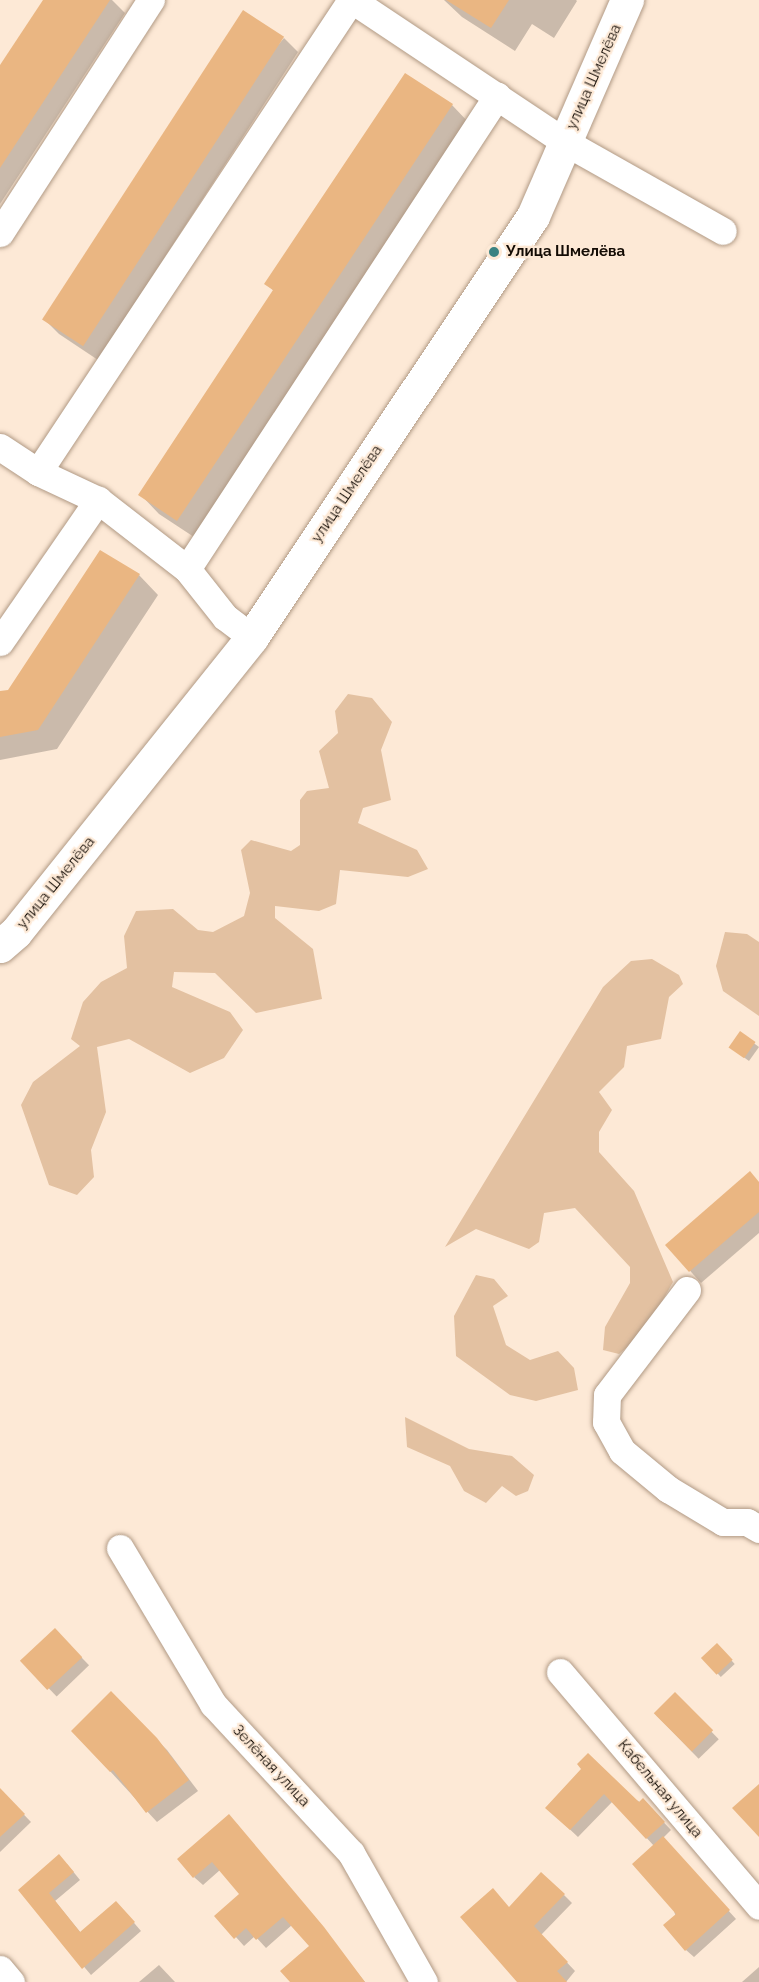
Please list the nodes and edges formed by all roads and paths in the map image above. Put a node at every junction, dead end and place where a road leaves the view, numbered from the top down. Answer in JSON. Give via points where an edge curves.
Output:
{"nodes":[{"id":1,"x":151,"y":0,"type":"edge"},
{"id":2,"x":352,"y":0,"type":"edge"},
{"id":3,"x":627,"y":0,"type":"edge"},
{"id":4,"x":497,"y":96,"type":"junction"},
{"id":5,"x":566,"y":142,"type":"junction"},
{"id":6,"x":723,"y":231,"type":"dead end"},
{"id":7,"x":0,"y":233,"type":"edge"},
{"id":8,"x":0,"y":447,"type":"edge"},
{"id":9,"x":38,"y":472,"type":"junction"},
{"id":10,"x":98,"y":500,"type":"junction"},
{"id":11,"x":187,"y":570,"type":"junction"},
{"id":12,"x":252,"y":637,"type":"junction"},
{"id":13,"x":0,"y":642,"type":"edge"},
{"id":14,"x":0,"y":946,"type":"edge"},
{"id":15,"x":687,"y":1290,"type":"dead end"},
{"id":16,"x":753,"y":1526,"type":"edge"},
{"id":17,"x":120,"y":1548,"type":"dead end"},
{"id":18,"x":560,"y":1672,"type":"dead end"},
{"id":19,"x":759,"y":1906,"type":"edge"},
{"id":20,"x":0,"y":1969,"type":"edge"},
{"id":21,"x":11,"y":1982,"type":"edge"},
{"id":22,"x":424,"y":1982,"type":"edge"}],
"edges":[{"from":1,"to":7,"type":"street"},
{"from":2,"to":4,"type":"street"},
{"from":2,"to":9,"type":"street"},
{"from":3,"to":5,"type":"main road","name":"улица Шмелёва"},
{"from":4,"to":5,"type":"street"},
{"from":4,"to":11,"type":"street"},
{"from":5,"to":6,"type":"street"},
{"from":5,"to":12,"type":"main road","name":"улица Шмелёва","via":[[533,216]]},
{"from":8,"to":9,"type":"street"},
{"from":9,"to":10,"type":"street"},
{"from":10,"to":11,"type":"street"},
{"from":10,"to":13,"type":"street"},
{"from":11,"to":12,"type":"street","via":[[225,617]]},
{"from":12,"to":14,"type":"main road","name":"улица Шмелёва","via":[[16,932]]},
{"from":15,"to":16,"type":"street","via":[[606,1395],[606,1422],[622,1451],[668,1489],[723,1521]]},
{"from":17,"to":22,"type":"street","name":"Зелёная улица","via":[[213,1704],[351,1853]]},
{"from":18,"to":19,"type":"street","name":"Кабельная улица"},
{"from":20,"to":21,"type":"street"}]}
